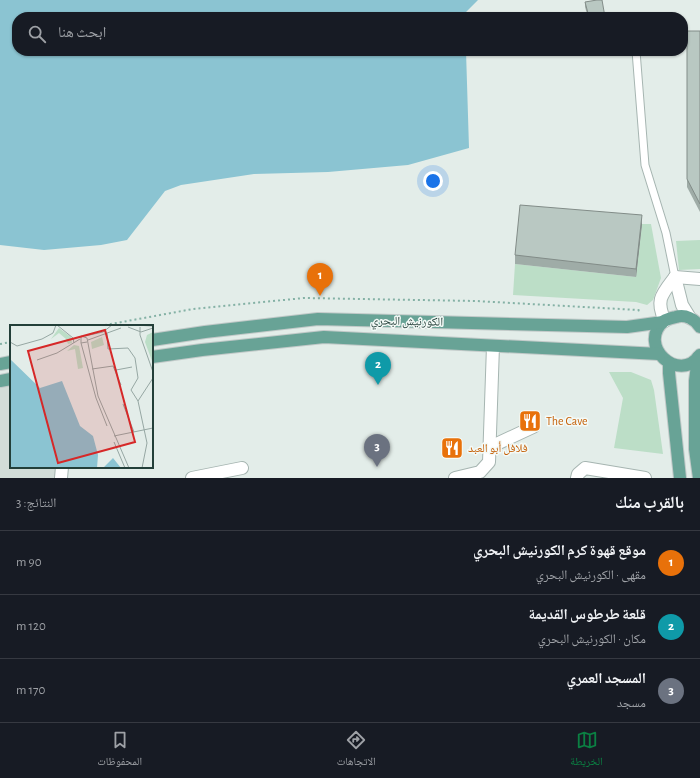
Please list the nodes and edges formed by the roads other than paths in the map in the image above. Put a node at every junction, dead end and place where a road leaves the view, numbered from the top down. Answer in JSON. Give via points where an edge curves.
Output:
{"nodes":[{"id":1,"x":636,"y":56,"type":"edge"},
{"id":2,"x":675,"y":277,"type":"junction"},
{"id":3,"x":700,"y":280,"type":"edge"},
{"id":4,"x":690,"y":318,"type":"junction"},
{"id":5,"x":664,"y":322,"type":"junction"},
{"id":6,"x":700,"y":327,"type":"edge"},
{"id":7,"x":153,"y":340,"type":"edge"},
{"id":8,"x":493,"y":346,"type":"junction"},
{"id":9,"x":659,"y":354,"type":"junction"},
{"id":10,"x":699,"y":356,"type":"edge"},
{"id":11,"x":153,"y":358,"type":"edge"},
{"id":12,"x":10,"y":362,"type":"edge"},
{"id":13,"x":669,"y":363,"type":"junction"},
{"id":14,"x":0,"y":364,"type":"edge"},
{"id":15,"x":10,"y":379,"type":"edge"},
{"id":16,"x":0,"y":381,"type":"edge"},
{"id":17,"x":534,"y":427,"type":"dead end"},
{"id":18,"x":490,"y":447,"type":"junction"},
{"id":19,"x":62,"y":468,"type":"edge"},
{"id":20,"x":242,"y":468,"type":"dead end"},
{"id":21,"x":61,"y":478,"type":"edge"},
{"id":22,"x":192,"y":478,"type":"edge"},
{"id":23,"x":455,"y":478,"type":"edge"},
{"id":24,"x":577,"y":478,"type":"edge"},
{"id":25,"x":645,"y":478,"type":"edge"},
{"id":26,"x":680,"y":478,"type":"edge"},
{"id":27,"x":699,"y":478,"type":"edge"}],
"edges":[{"from":1,"to":2,"type":"lane","via":[[645,165],[666,233]]},
{"from":2,"to":3,"type":"street"},
{"from":2,"to":4,"type":"street","via":[[682,305]]},
{"from":2,"to":5,"type":"street","via":[[662,294],[660,310]]},
{"from":4,"to":5,"type":"main road","name":"الكورنيش البحري","via":[[679,316]]},
{"from":4,"to":6,"type":"main road"},
{"from":5,"to":7,"type":"main road","name":"الكورنيش البحري","via":[[626,327],[318,319]]},
{"from":5,"to":9,"type":"main road","via":[[655,339]]},
{"from":8,"to":9,"type":"main road","name":"الكورنيش البحري"},
{"from":8,"to":11,"type":"main road","name":"الكورنيش البحري","via":[[324,337]]},
{"from":8,"to":18,"type":"street"},
{"from":9,"to":13,"type":"main road"},
{"from":10,"to":13,"type":"main road","via":[[686,365]]},
{"from":10,"to":27,"type":"main road","via":[[695,381],[695,449]]},
{"from":12,"to":14,"type":"main road"},
{"from":13,"to":26,"type":"main road"},
{"from":15,"to":16,"type":"main road"},
{"from":17,"to":18,"type":"street"},
{"from":18,"to":23,"type":"street","via":[[489,462],[480,472]]},
{"from":19,"to":21,"type":"street"},
{"from":20,"to":22,"type":"street"},
{"from":24,"to":25,"type":"street","via":[[585,468]]}]}
